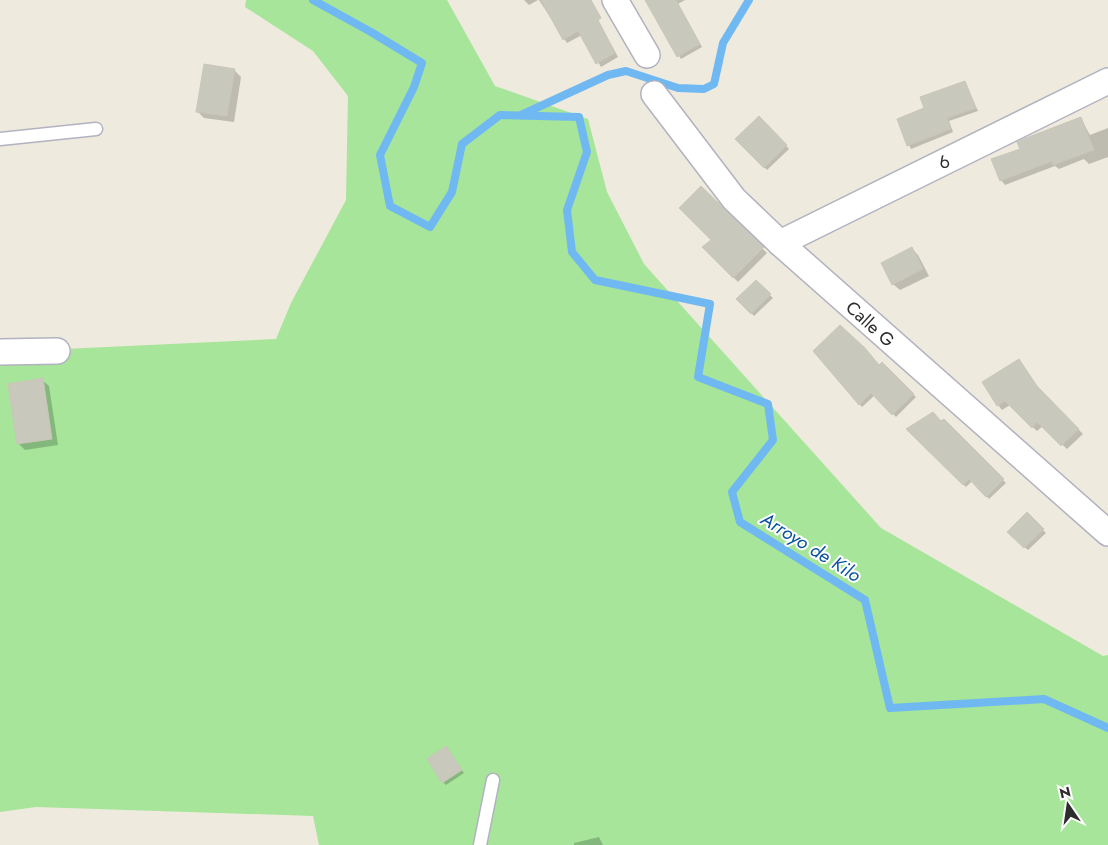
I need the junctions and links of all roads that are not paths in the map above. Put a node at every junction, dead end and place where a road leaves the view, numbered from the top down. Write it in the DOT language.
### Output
graph roads {
  1 [pos="615,0"];
  2 [pos="647,55"];
  3 [pos="1108,81"];
  4 [pos="654,94"];
  5 [pos="96,129"];
  6 [pos="0,139"];
  7 [pos="780,243"];
  8 [pos="57,351"];
  9 [pos="0,352"];
  10 [pos="1108,533"];
  11 [pos="493,780"];
  12 [pos="480,845"];
  1 -- 2 [label="street"];
  3 -- 7 [label="street, 6"];
  4 -- 7 [label="street, Calle G"];
  5 -- 6 [label="lane"];
  7 -- 10 [label="street, Calle G"];
  8 -- 9 [label="street"];
  11 -- 12 [label="lane"];
}
